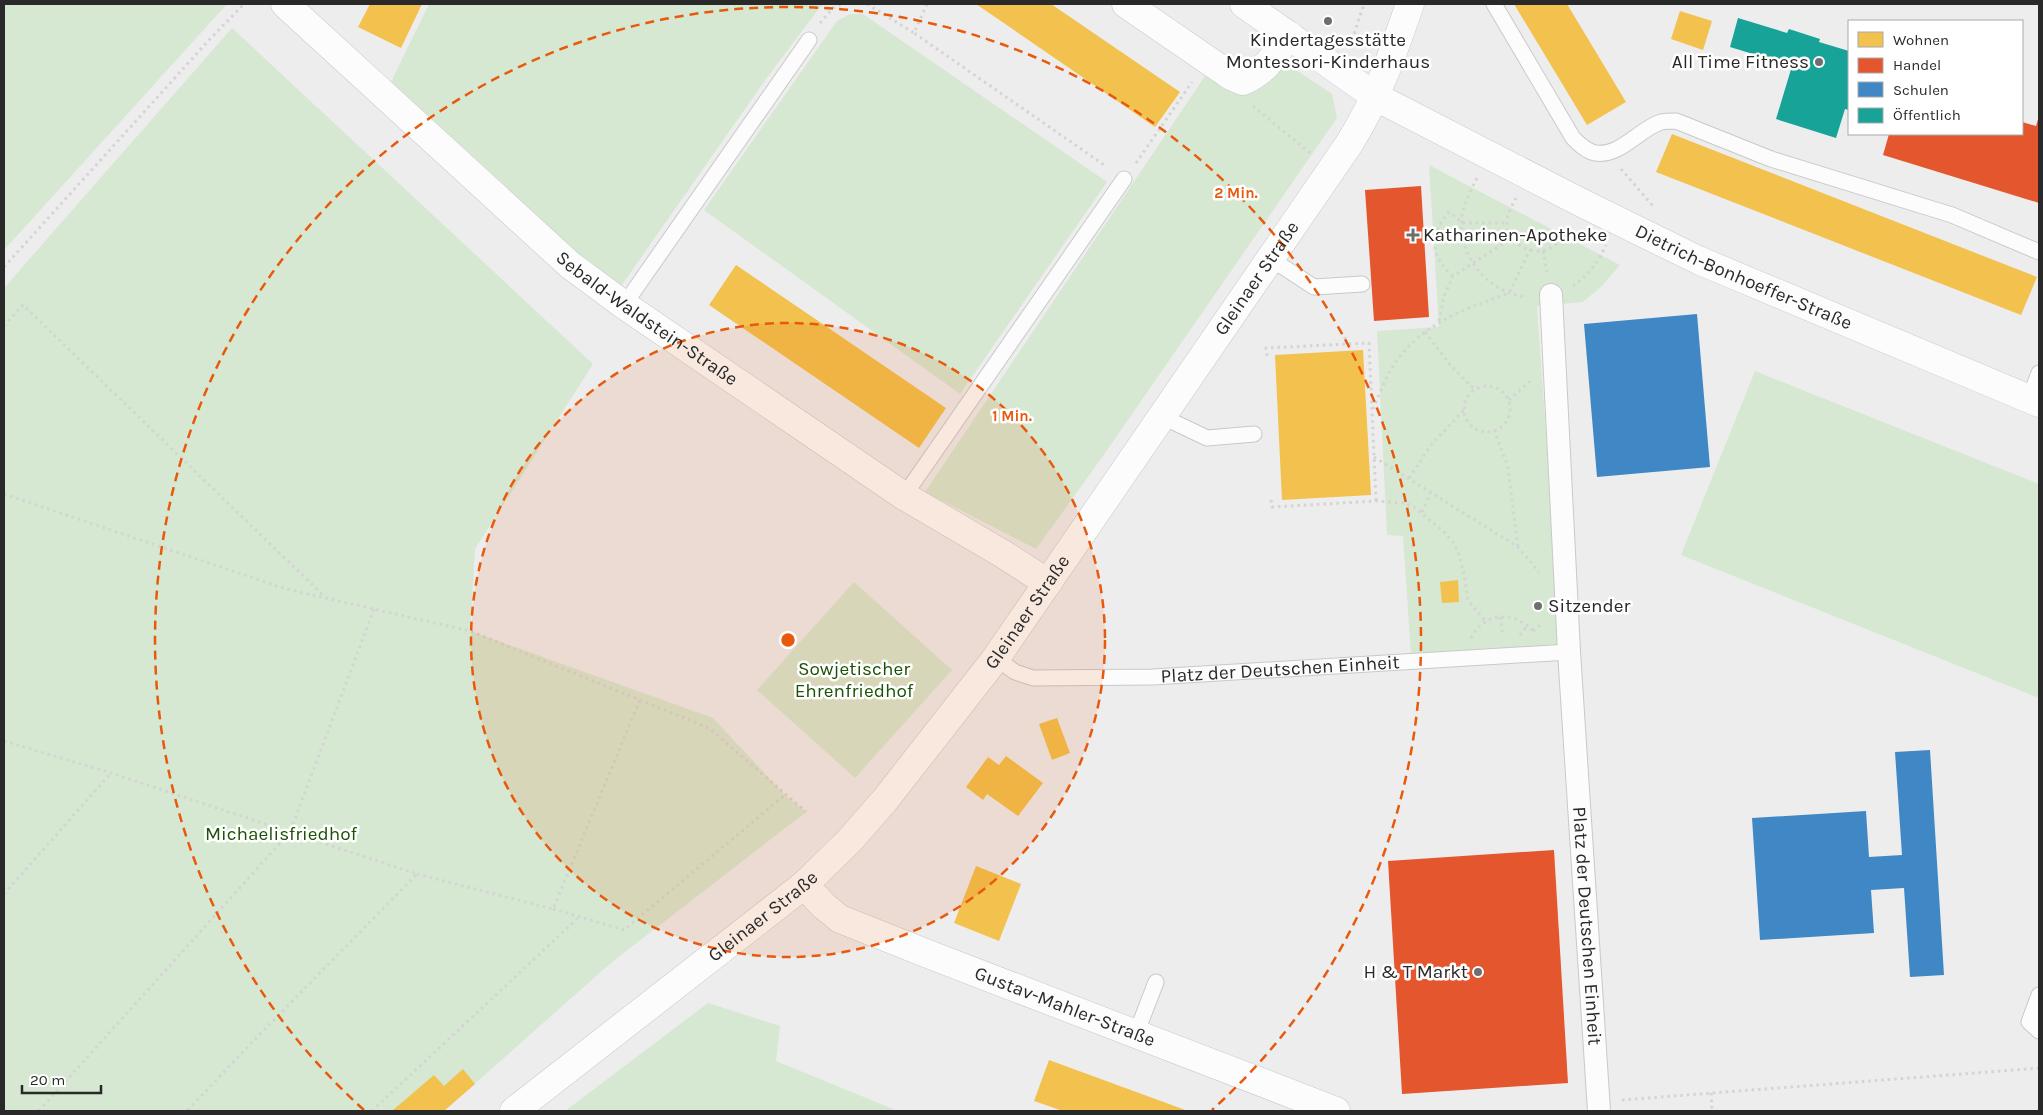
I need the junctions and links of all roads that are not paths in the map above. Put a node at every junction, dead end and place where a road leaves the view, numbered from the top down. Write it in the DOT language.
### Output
graph roads {
  1 [pos="285,4"];
  2 [pos="1126,4"];
  3 [pos="1244,4"];
  4 [pos="1410,4"];
  5 [pos="1494,4"];
  6 [pos="1289,35"];
  7 [pos="809,40"];
  8 [pos="1376,97"];
  9 [pos="1124,179"];
  10 [pos="2039,252"];
  11 [pos="1271,259"];
  12 [pos="1362,284"];
  13 [pos="1551,295"];
  14 [pos="624,305"];
  15 [pos="2039,373"];
  16 [pos="2034,401"];
  17 [pos="1163,418"];
  18 [pos="1254,434"];
  19 [pos="904,496"];
  20 [pos="1048,583"];
  21 [pos="1570,652"];
  22 [pos="996,658"];
  23 [pos="804,885"];
  24 [pos="1156,982"];
  25 [pos="2039,996"];
  26 [pos="2039,1031"];
  27 [pos="1136,1034"];
  28 [pos="1599,1107"];
  29 [pos="514,1111"];
  30 [pos="1336,1111"];
  1 -- 14 [label="street, Sebald-Waldstein-Straße"];
  2 -- 6 [label="street"];
  3 -- 6 [label="street, Dietrich-Bonhoeffer-Straße"];
  4 -- 8 [label="street, Gleinaer Straße"];
  5 -- 10 [label="lane"];
  6 -- 8 [label="street, Dietrich-Bonhoeffer-Straße"];
  7 -- 14 [label="lane"];
  8 -- 11 [label="street, Gleinaer Straße"];
  8 -- 16 [label="street, Dietrich-Bonhoeffer-Straße"];
  9 -- 19 [label="lane"];
  11 -- 12 [label="lane"];
  11 -- 17 [label="street, Gleinaer Straße"];
  13 -- 21 [label="street, Platz der Deutschen Einheit"];
  14 -- 19 [label="street, Sebald-Waldstein-Straße"];
  15 -- 16 [label="lane"];
  17 -- 18 [label="lane"];
  17 -- 20 [label="street, Gleinaer Straße"];
  19 -- 20 [label="street, Sebald-Waldstein-Straße"];
  20 -- 22 [label="street, Gleinaer Straße"];
  21 -- 22 [label="lane, Platz der Deutschen Einheit"];
  21 -- 28 [label="street, Platz der Deutschen Einheit"];
  22 -- 23 [label="street, Gleinaer Straße"];
  23 -- 27 [label="street, Gustav-Mahler-Straße"];
  23 -- 29 [label="street, Gleinaer Straße"];
  24 -- 27 [label="lane"];
  25 -- 26 [label="lane"];
  27 -- 30 [label="street, Gustav-Mahler-Straße"];
}
